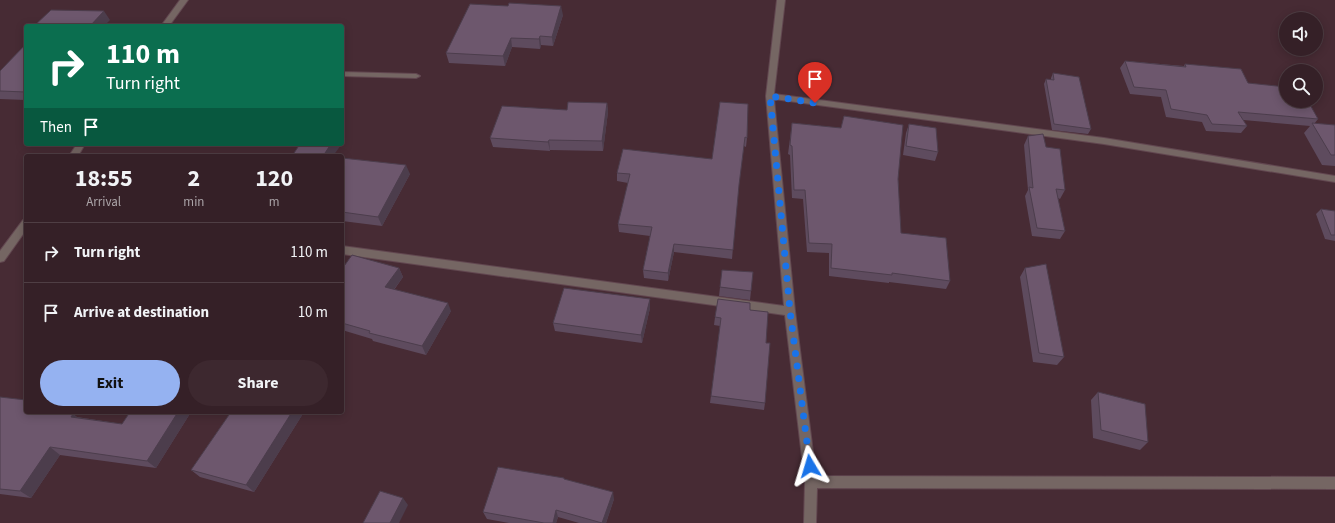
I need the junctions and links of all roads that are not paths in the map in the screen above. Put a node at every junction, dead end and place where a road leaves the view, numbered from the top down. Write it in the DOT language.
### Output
graph roads {
  1 [pos="184,0"];
  2 [pos="781,0"];
  3 [pos="166,24"];
  4 [pos="344,74"];
  5 [pos="416,76"];
  6 [pos="770,96"];
  7 [pos="1335,178"];
  8 [pos="24,226"];
  9 [pos="344,250"];
  10 [pos="0,258"];
  11 [pos="790,311"];
  12 [pos="812,482"];
  13 [pos="1335,483"];
  14 [pos="810,523"];
  1 -- 3 [label="street"];
  2 -- 6 [label="street"];
  4 -- 5 [label="street"];
  6 -- 7 [label="street"];
  6 -- 11 [label="street"];
  8 -- 10 [label="street"];
  9 -- 11 [label="street"];
  11 -- 12 [label="street"];
  12 -- 13 [label="street"];
  12 -- 14 [label="street"];
}
